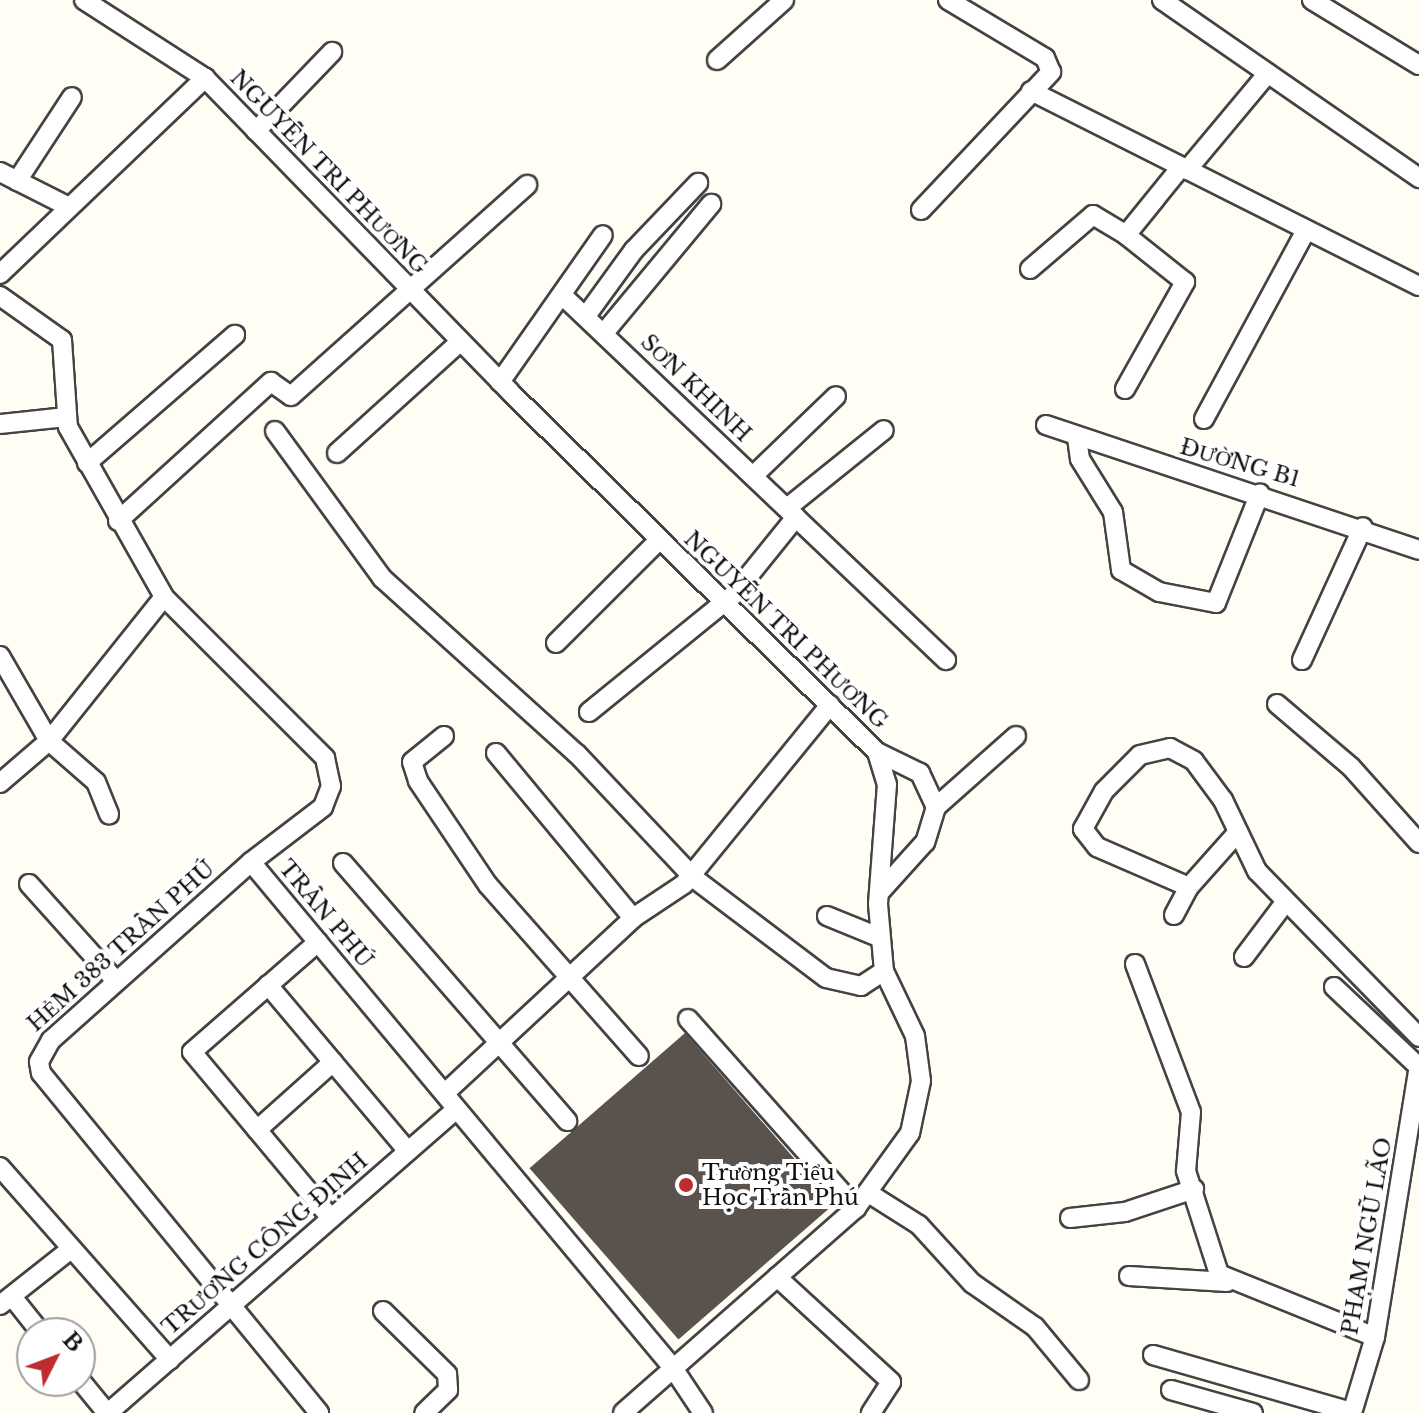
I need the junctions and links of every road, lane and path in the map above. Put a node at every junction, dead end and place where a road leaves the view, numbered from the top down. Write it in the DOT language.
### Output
graph roads {
  1 [pos="84,0"];
  2 [pos="784,0"];
  3 [pos="948,0"];
  4 [pos="1162,0"];
  5 [pos="1312,0"];
  6 [pos="332,52"];
  7 [pos="717,60"];
  8 [pos="1419,65"];
  9 [pos="1268,73"];
  10 [pos="205,78"];
  11 [pos="1031,91"];
  12 [pos="72,97"];
  13 [pos="256,131"];
  14 [pos="1184,168"];
  15 [pos="9,176"];
  16 [pos="1419,178"];
  17 [pos="698,183"];
  18 [pos="527,185"];
  19 [pos="711,204"];
  20 [pos="69,207"];
  21 [pos="921,210"];
  22 [pos="1306,230"];
  23 [pos="603,235"];
  24 [pos="1126,235"];
  25 [pos="1030,269"];
  26 [pos="0,274"];
  27 [pos="1419,286"];
  28 [pos="408,289"];
  29 [pos="562,295"];
  30 [pos="0,296"];
  31 [pos="586,316"];
  32 [pos="604,333"];
  33 [pos="235,335"];
  34 [pos="460,342"];
  35 [pos="500,382"];
  36 [pos="1125,389"];
  37 [pos="836,396"];
  38 [pos="67,417"];
  39 [pos="1204,419"];
  40 [pos="0,424"];
  41 [pos="1046,425"];
  42 [pos="884,430"];
  43 [pos="275,431"];
  44 [pos="1077,438"];
  45 [pos="337,453"];
  46 [pos="87,463"];
  47 [pos="753,476"];
  48 [pos="1260,493"];
  49 [pos="792,512"];
  50 [pos="118,521"];
  51 [pos="1363,527"];
  52 [pos="659,540"];
  53 [pos="1419,550"];
  54 [pos="164,597"];
  55 [pos="724,604"];
  56 [pos="556,643"];
  57 [pos="0,656"];
  58 [pos="946,660"];
  59 [pos="1302,660"];
  60 [pos="1277,704"];
  61 [pos="830,705"];
  62 [pos="589,712"];
  63 [pos="444,736"];
  64 [pos="1016,736"];
  65 [pos="49,741"];
  66 [pos="877,752"];
  67 [pos="496,753"];
  68 [pos="0,783"];
  69 [pos="936,807"];
  70 [pos="109,815"];
  71 [pos="1238,832"];
  72 [pos="1419,843"];
  73 [pos="251,862"];
  74 [pos="343,863"];
  75 [pos="692,875"];
  76 [pos="29,884"];
  77 [pos="1189,887"];
  78 [pos="879,893"];
  79 [pos="1284,904"];
  80 [pos="1174,915"];
  81 [pos="827,916"];
  82 [pos="633,918"];
  83 [pos="881,938"];
  84 [pos="318,942"];
  85 [pos="1244,957"];
  86 [pos="1135,964"];
  87 [pos="884,971"];
  88 [pos="569,978"];
  89 [pos="116,981"];
  90 [pos="268,985"];
  91 [pos="1334,987"];
  92 [pos="688,1019"];
  93 [pos="1419,1037"];
  94 [pos="498,1044"];
  95 [pos="639,1056"];
  96 [pos="333,1062"];
  97 [pos="1419,1066"];
  98 [pos="445,1093"];
  99 [pos="1418,1094"];
  100 [pos="453,1112"];
  101 [pos="567,1121"];
  102 [pos="257,1130"];
  103 [pos="408,1151"];
  104 [pos="0,1167"];
  105 [pos="1194,1189"];
  106 [pos="870,1194"];
  107 [pos="856,1208"];
  108 [pos="330,1217"];
  109 [pos="1070,1218"];
  110 [pos="71,1249"];
  111 [pos="1129,1276"];
  112 [pos="777,1277"];
  113 [pos="1227,1282"];
  114 [pos="7,1302"];
  115 [pos="230,1303"];
  116 [pos="383,1311"];
  117 [pos="23,1317"];
  118 [pos="1375,1337"];
  119 [pos="1153,1355"];
  120 [pos="170,1360"];
  121 [pos="673,1368"];
  122 [pos="1079,1380"];
  123 [pos="1171,1390"];
  124 [pos="94,1397"];
  125 [pos="107,1413"];
  126 [pos="319,1413"];
  127 [pos="424,1413"];
  128 [pos="623,1413"];
  129 [pos="703,1413"];
  130 [pos="871,1413"];
  131 [pos="1253,1413"];
  132 [pos="1352,1413"];
  1 -- 10 [label="street, NGUYỄN TRI PHƯƠNG"];
  2 -- 7 [label="street"];
  3 -- 11 [label="street"];
  4 -- 9 [label="street"];
  5 -- 8 [label="street"];
  6 -- 13 [label="street"];
  9 -- 14 [label="street"];
  9 -- 16 [label="street"];
  10 -- 13 [label="street, NGUYỄN TRI PHƯƠNG"];
  10 -- 20 [label="street"];
  11 -- 14 [label="street"];
  11 -- 21 [label="street"];
  12 -- 15 [label="street"];
  13 -- 28 [label="street, NGUYỄN TRI PHƯƠNG"];
  14 -- 22 [label="street"];
  14 -- 24 [label="street"];
  15 -- 20 [label="street"];
  17 -- 31 [label="street"];
  18 -- 28 [label="street"];
  19 -- 32 [label="street"];
  20 -- 26 [label="street"];
  22 -- 27 [label="street"];
  22 -- 39 [label="street"];
  23 -- 29 [label="street"];
  24 -- 25 [label="street"];
  24 -- 36 [label="street"];
  28 -- 34 [label="street, NGUYỄN TRI PHƯƠNG"];
  28 -- 50 [label="street"];
  29 -- 31 [label="street, SƠN KHINH"];
  29 -- 35 [label="street"];
  30 -- 38 [label="street, TRẦN PHÚ"];
  31 -- 32 [label="street, SƠN KHINH"];
  32 -- 47 [label="street, SƠN KHINH"];
  33 -- 46 [label="street"];
  34 -- 35 [label="street, NGUYỄN TRI PHƯƠNG"];
  34 -- 45 [label="street"];
  35 -- 52 [label="street, NGUYỄN TRI PHƯƠNG"];
  37 -- 47 [label="street"];
  38 -- 40 [label="street"];
  38 -- 46 [label="street, TRẦN PHÚ"];
  41 -- 44 [label="street, ĐƯỜNG B1"];
  42 -- 49 [label="street"];
  43 -- 75 [label="street"];
  44 -- 48 [label="street, ĐƯỜNG B1"];
  44 -- 48 [label="street"];
  46 -- 50 [label="street, TRẦN PHÚ"];
  47 -- 49 [label="street, SƠN KHINH"];
  48 -- 51 [label="street, ĐƯỜNG B1"];
  49 -- 55 [label="street"];
  49 -- 58 [label="street, SƠN KHINH"];
  50 -- 54 [label="street, TRẦN PHÚ"];
  51 -- 53 [label="street, ĐƯỜNG B1"];
  51 -- 59 [label="street"];
  52 -- 55 [label="street, NGUYỄN TRI PHƯƠNG"];
  52 -- 56 [label="street"];
  54 -- 65 [label="street"];
  54 -- 73 [label="street, TRẦN PHÚ"];
  55 -- 61 [label="street, NGUYỄN TRI PHƯƠNG"];
  55 -- 62 [label="street"];
  57 -- 65 [label="street"];
  60 -- 72 [label="street"];
  61 -- 66 [label="street, NGUYỄN TRI PHƯƠNG"];
  61 -- 75 [label="street"];
  63 -- 88 [label="street"];
  64 -- 69 [label="street"];
  65 -- 68 [label="street"];
  65 -- 70 [label="street"];
  66 -- 69 [label="street"];
  66 -- 78 [label="street, NGUYỄN TRI PHƯƠNG"];
  67 -- 82 [label="street"];
  69 -- 78 [label="street"];
  71 -- 77 [label="street"];
  71 -- 77 [label="street"];
  71 -- 79 [label="street"];
  73 -- 84 [label="street, TRẦN PHÚ"];
  73 -- 89 [label="street, HẺM 383 TRẦN PHÚ"];
  74 -- 94 [label="street"];
  75 -- 82 [label="street"];
  75 -- 87 [label="street"];
  76 -- 89 [label="street"];
  77 -- 80 [label="street"];
  78 -- 83 [label="street, NGUYỄN TRI PHƯƠNG"];
  79 -- 85 [label="street"];
  79 -- 93 [label="street"];
  81 -- 83 [label="street"];
  82 -- 88 [label="street"];
  83 -- 87 [label="street, NGUYỄN TRI PHƯƠNG"];
  84 -- 90 [label="street"];
  84 -- 98 [label="street, TRẦN PHÚ"];
  86 -- 105 [label="street"];
  87 -- 106 [label="street, NGUYỄN TRI PHƯƠNG"];
  88 -- 94 [label="street"];
  88 -- 95 [label="street"];
  89 -- 115 [label="street, HẺM 383 TRẦN PHÚ"];
  90 -- 96 [label="street"];
  90 -- 102 [label="street"];
  91 -- 97 [label="street"];
  92 -- 107 [label="street"];
  94 -- 98 [label="street"];
  94 -- 101 [label="street"];
  96 -- 102 [label="street"];
  96 -- 103 [label="street"];
  97 -- 99 [label="street, PHẠM NGŨ LÃO"];
  98 -- 100 [label="street, TRẦN PHÚ"];
  99 -- 118 [label="street, PHẠM NGŨ LÃO"];
  100 -- 103 [label="street, TRƯƠNG CÔNG ĐỊNH"];
  100 -- 121 [label="street, TRẦN PHÚ"];
  102 -- 108 [label="street"];
  103 -- 108 [label="street, TRƯƠNG CÔNG ĐỊNH"];
  104 -- 110 [label="street"];
  105 -- 109 [label="street"];
  105 -- 113 [label="street"];
  106 -- 107 [label="street, NGUYỄN TRI PHƯƠNG"];
  106 -- 122 [label="street"];
  107 -- 112 [label="street, NGUYỄN TRI PHƯƠNG"];
  108 -- 115 [label="street, TRƯƠNG CÔNG ĐỊNH"];
  110 -- 114 [label="street"];
  110 -- 120 [label="street"];
  111 -- 113 [label="street"];
  112 -- 121 [label="street, NGUYỄN TRI PHƯƠNG"];
  112 -- 130 [label="street"];
  113 -- 118 [label="street"];
  114 -- 117 [label="street"];
  115 -- 120 [label="street, TRƯƠNG CÔNG ĐỊNH"];
  115 -- 126 [label="street"];
  116 -- 127 [label="street"];
  118 -- 132 [label="street, PHẠM NGŨ LÃO"];
  119 -- 132 [label="street"];
  120 -- 125 [label="street, TRƯƠNG CÔNG ĐỊNH"];
  121 -- 128 [label="street, NGUYỄN TRI PHƯƠNG"];
  121 -- 129 [label="street, TRẦN PHÚ"];
  123 -- 131 [label="street"];
  124 -- 125 [label="street"];
}
